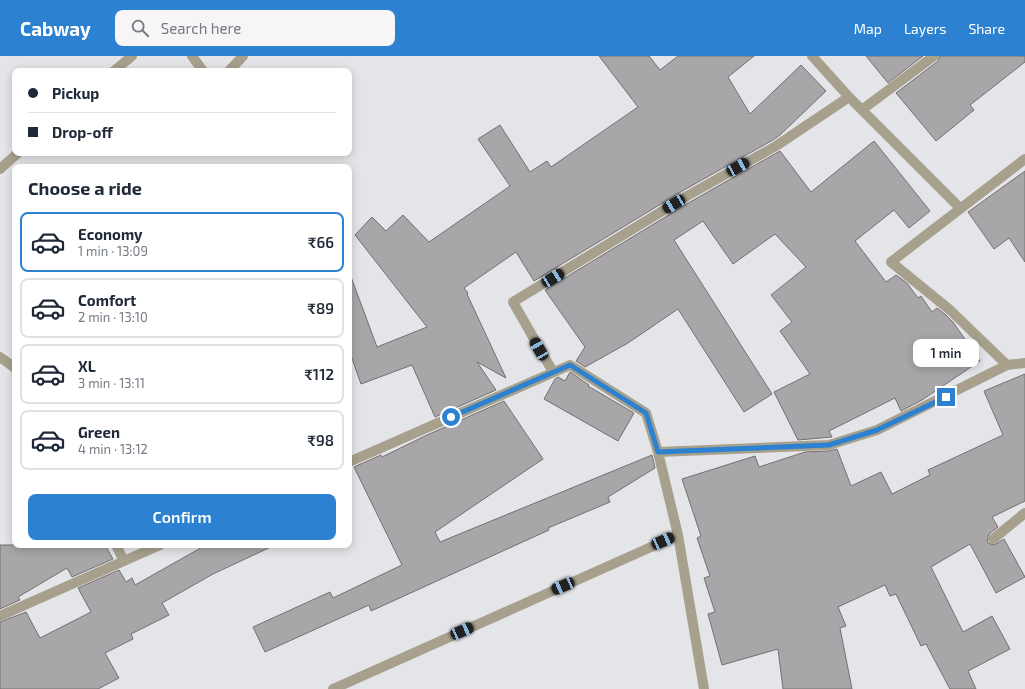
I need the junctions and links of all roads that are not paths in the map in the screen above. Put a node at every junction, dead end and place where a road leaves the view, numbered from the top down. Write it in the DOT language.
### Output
graph roads {
  1 [pos="132,56"];
  2 [pos="192,56"];
  3 [pos="243,56"];
  4 [pos="812,56"];
  5 [pos="934,56"];
  6 [pos="118,68"];
  7 [pos="201,68"];
  8 [pos="232,68"];
  9 [pos="849,97"];
  10 [pos="863,109"];
  11 [pos="15,156"];
  12 [pos="1025,159"];
  13 [pos="0,169"];
  14 [pos="960,208"];
  15 [pos="0,357"];
  16 [pos="1025,363"];
  17 [pos="12,366"];
  18 [pos="1007,366"];
  19 [pos="552,372"];
  20 [pos="658,452"];
  21 [pos="352,461"];
  22 [pos="1025,513"];
  23 [pos="678,535"];
  24 [pos="993,539"];
  25 [pos="118,548"];
  26 [pos="153,548"];
  27 [pos="124,561"];
  28 [pos="0,616"];
  29 [pos="333,689"];
  30 [pos="704,689"];
  1 -- 6 [label="street"];
  2 -- 7 [label="street"];
  3 -- 8 [label="street"];
  4 -- 9 [label="street"];
  5 -- 10 [label="street"];
  9 -- 10 [label="street"];
  9 -- 19 [label="street"];
  10 -- 14 [label="street"];
  11 -- 13 [label="street"];
  12 -- 14 [label="street"];
  14 -- 18 [label="street"];
  15 -- 17 [label="street"];
  16 -- 18 [label="street"];
  18 -- 20 [label="street"];
  19 -- 20 [label="street"];
  19 -- 21 [label="street"];
  20 -- 23 [label="street"];
  22 -- 24 [label="street"];
  23 -- 29 [label="street"];
  23 -- 30 [label="street"];
  25 -- 27 [label="street"];
  26 -- 27 [label="street"];
  27 -- 28 [label="street"];
}
